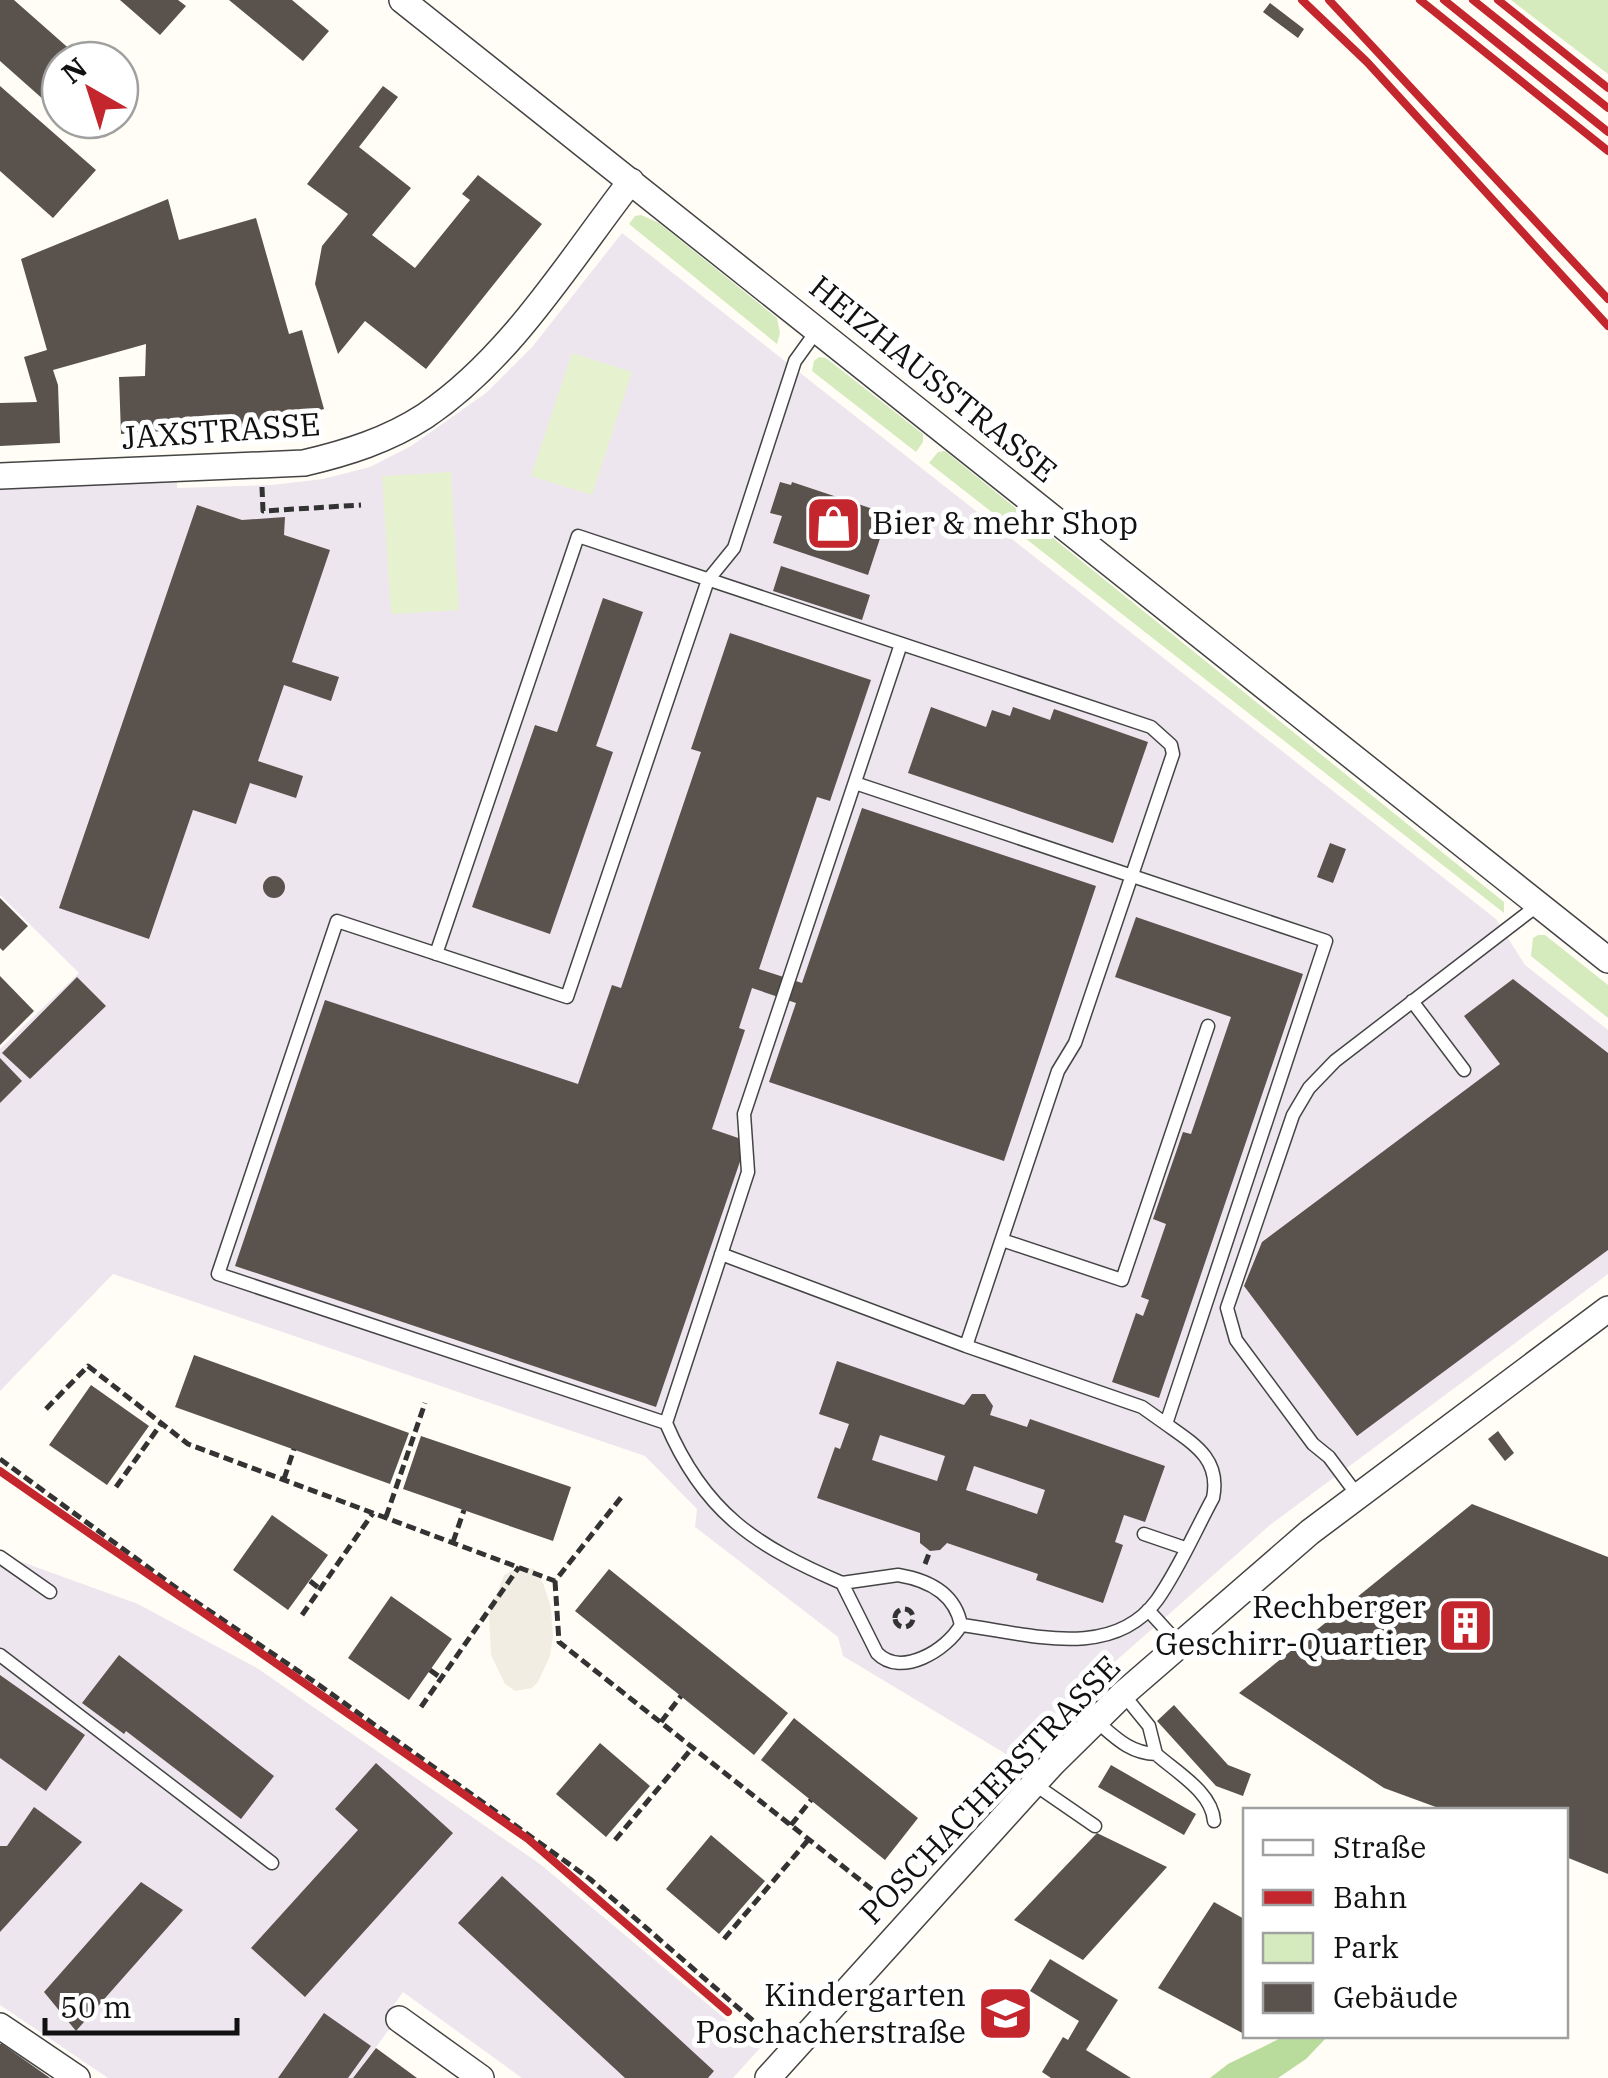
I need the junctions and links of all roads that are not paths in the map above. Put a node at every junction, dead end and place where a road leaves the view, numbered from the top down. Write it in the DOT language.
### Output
graph roads {
  1 [pos="402,0"];
  2 [pos="631,180"];
  3 [pos="818,329"];
  4 [pos="0,476"];
  5 [pos="708,580"];
  6 [pos="902,644"];
  7 [pos="855,783"];
  8 [pos="1132,874"];
  9 [pos="1538,904"];
  10 [pos="436,954"];
  11 [pos="1608,960"];
  12 [pos="1412,1001"];
  13 [pos="1208,1026"];
  14 [pos="1464,1070"];
  15 [pos="1002,1240"];
  16 [pos="721,1254"];
  17 [pos="1608,1309"];
  18 [pos="966,1346"];
  19 [pos="666,1423"];
  20 [pos="1166,1424"];
  21 [pos="1358,1496"];
  22 [pos="1144,1534"];
  23 [pos="1186,1548"];
  24 [pos="0,1557"];
  25 [pos="842,1583"];
  26 [pos="50,1592"];
  27 [pos="1148,1610"];
  28 [pos="962,1625"];
  29 [pos="1179,1644"];
  30 [pos="0,1655"];
  31 [pos="1123,1694"];
  32 [pos="1095,1720"];
  33 [pos="1156,1754"];
  34 [pos="1034,1784"];
  35 [pos="1214,1820"];
  36 [pos="1095,1826"];
  37 [pos="272,1864"];
  38 [pos="399,2019"];
  39 [pos="0,2026"];
  40 [pos="77,2078"];
  41 [pos="481,2078"];
  42 [pos="768,2078"];
  1 -- 2 [label="street, HEIZHAUSSTRASSE"];
  2 -- 3 [label="street, HEIZHAUSSTRASSE"];
  2 -- 4 [label="street, JAXSTRASSE"];
  3 -- 5 [label="lane"];
  3 -- 9 [label="street, HEIZHAUSSTRASSE"];
  5 -- 6 [label="lane"];
  5 -- 10 [label="lane"];
  5 -- 10 [label="lane"];
  6 -- 7 [label="lane"];
  6 -- 8 [label="lane"];
  7 -- 8 [label="lane"];
  7 -- 16 [label="lane"];
  8 -- 15 [label="lane"];
  8 -- 20 [label="lane"];
  9 -- 11 [label="street, HEIZHAUSSTRASSE"];
  9 -- 12 [label="lane"];
  10 -- 19 [label="lane"];
  12 -- 14 [label="lane"];
  12 -- 21 [label="lane"];
  13 -- 15 [label="lane"];
  15 -- 18 [label="lane"];
  16 -- 18 [label="lane"];
  16 -- 19 [label="lane"];
  17 -- 21 [label="street, POSCHACHERSTRASSE"];
  18 -- 20 [label="lane"];
  19 -- 25 [label="lane"];
  20 -- 23 [label="lane"];
  21 -- 29 [label="street, POSCHACHERSTRASSE"];
  22 -- 23 [label="lane"];
  23 -- 27 [label="lane"];
  24 -- 26 [label="lane"];
  25 -- 28 [label="lane"];
  25 -- 28 [label="lane"];
  27 -- 28 [label="lane"];
  27 -- 29 [label="lane"];
  29 -- 31 [label="street, POSCHACHERSTRASSE"];
  30 -- 37 [label="lane"];
  31 -- 32 [label="street, POSCHACHERSTRASSE"];
  31 -- 33 [label="lane"];
  32 -- 33 [label="lane"];
  32 -- 34 [label="street, POSCHACHERSTRASSE"];
  33 -- 35 [label="lane"];
  34 -- 36 [label="lane"];
  34 -- 42 [label="street, POSCHACHERSTRASSE"];
  38 -- 41 [label="street"];
  39 -- 40 [label="street"];
}
